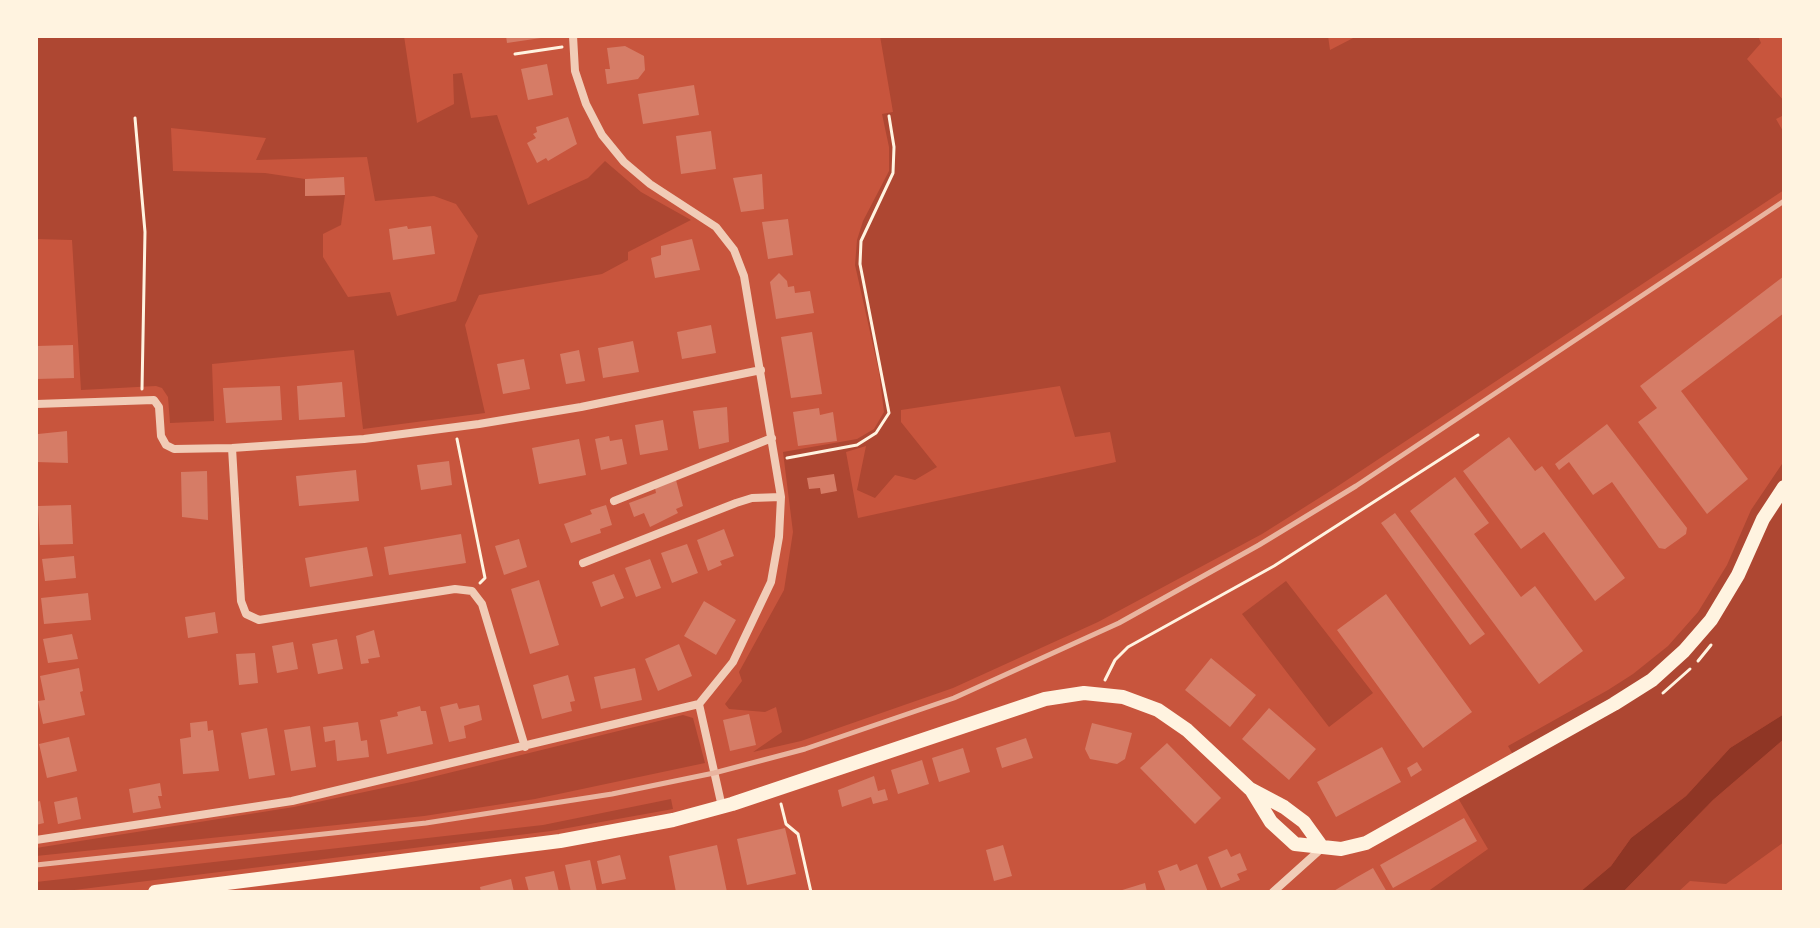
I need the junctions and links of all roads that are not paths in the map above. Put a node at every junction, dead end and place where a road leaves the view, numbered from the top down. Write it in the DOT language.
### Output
graph roads {
  1 [pos="574,41"];
  2 [pos="761,370"];
  3 [pos="36,404"];
  4 [pos="772,438"];
  5 [pos="232,448"];
  6 [pos="1784,487"];
  7 [pos="781,497"];
  8 [pos="614,501"];
  9 [pos="583,563"];
  10 [pos="699,704"];
  11 [pos="525,747"];
  12 [pos="1250,789"];
  13 [pos="722,807"];
  14 [pos="36,840"];
  15 [pos="1322,847"];
  16 [pos="155,892"];
  17 [pos="1273,892"];
  1 -- 2 [label="street"];
  2 -- 4 [label="street"];
  2 -- 5 [label="street"];
  3 -- 5 [label="street"];
  4 -- 7 [label="street"];
  4 -- 8 [label="street"];
  5 -- 11 [label="street"];
  6 -- 15 [label="main road"];
  7 -- 9 [label="street"];
  7 -- 10 [label="street"];
  10 -- 11 [label="street"];
  10 -- 13 [label="street"];
  11 -- 14 [label="street"];
  12 -- 13 [label="main road"];
  12 -- 15 [label="main road"];
  12 -- 15 [label="main road"];
  13 -- 16 [label="main road"];
  15 -- 17 [label="street"];
}
